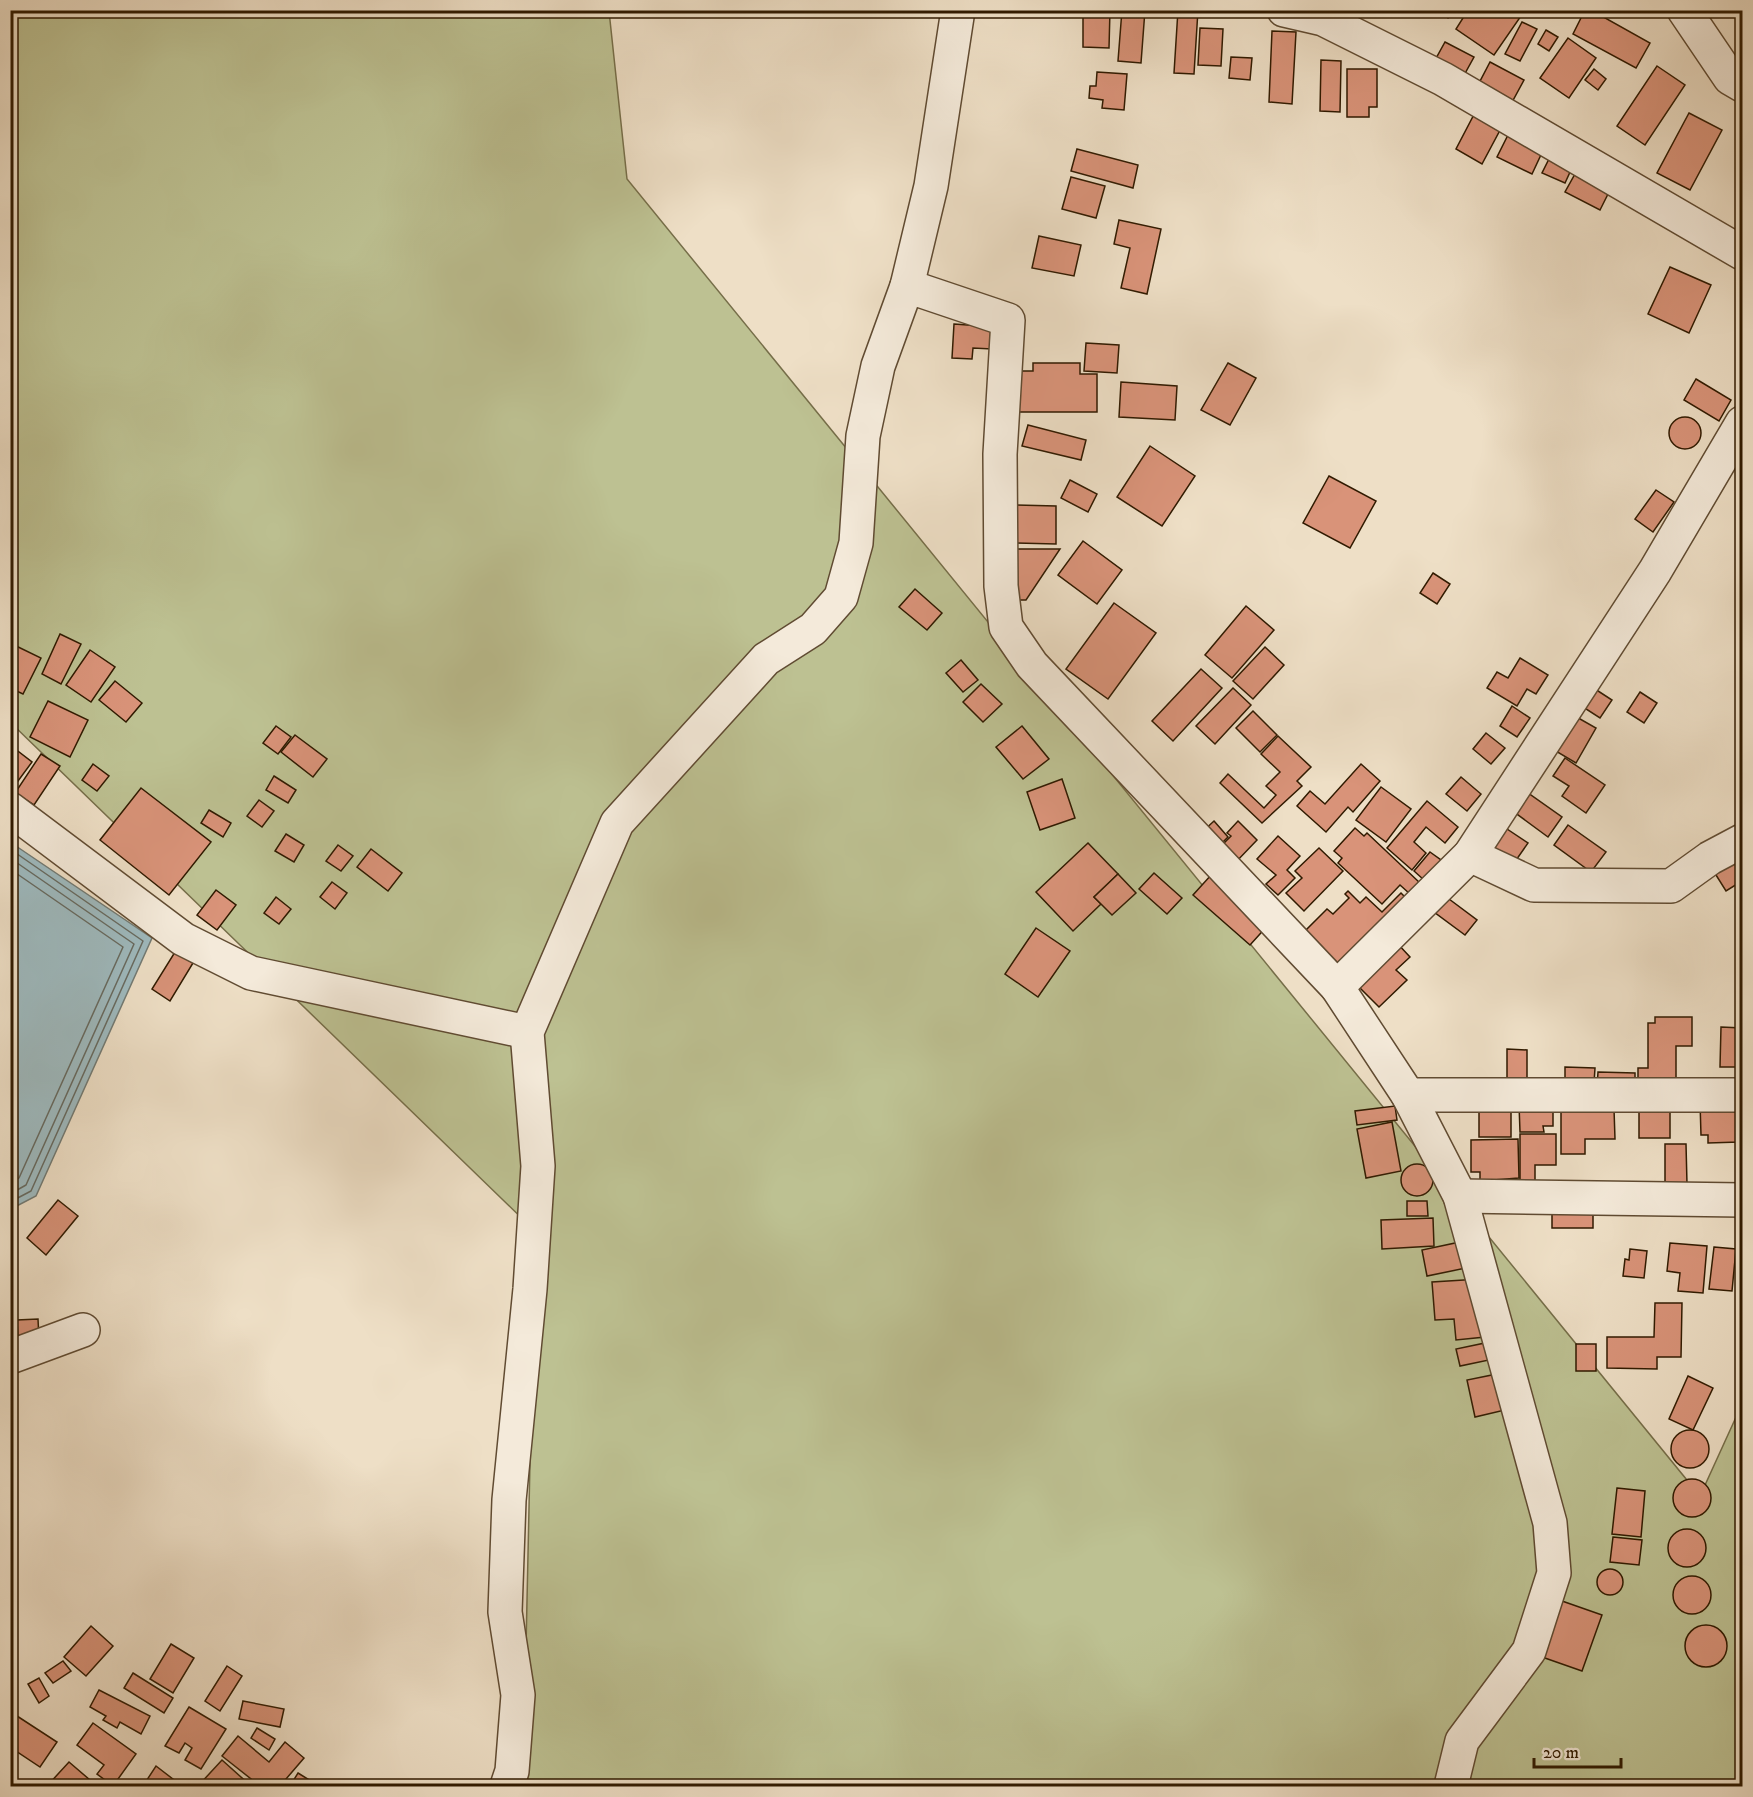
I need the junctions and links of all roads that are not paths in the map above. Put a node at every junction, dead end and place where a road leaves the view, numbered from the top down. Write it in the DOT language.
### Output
graph roads {
  1 [pos="958,10"];
  2 [pos="1284,10"];
  3 [pos="1683,10"];
  4 [pos="1743,85"];
  5 [pos="1743,253"];
  6 [pos="907,286"];
  7 [pos="1743,423"];
  8 [pos="10,809"];
  9 [pos="1743,841"];
  10 [pos="1470,855"];
  11 [pos="1337,987"];
  12 [pos="527,1032"];
  13 [pos="1408,1095"];
  14 [pos="1743,1095"];
  15 [pos="1460,1196"];
  16 [pos="1743,1200"];
  17 [pos="83,1330"];
  18 [pos="10,1357"];
  19 [pos="507,1786"];
  20 [pos="1451,1786"];
  1 -- 6 [label="street"];
  2 -- 5 [label="street"];
  3 -- 4 [label="street"];
  6 -- 11 [label="street"];
  6 -- 12 [label="street"];
  7 -- 10 [label="street"];
  8 -- 12 [label="street"];
  9 -- 10 [label="street"];
  10 -- 11 [label="street"];
  11 -- 13 [label="street"];
  12 -- 19 [label="street"];
  13 -- 14 [label="street"];
  13 -- 15 [label="street"];
  15 -- 16 [label="street"];
  15 -- 20 [label="street"];
  17 -- 18 [label="street"];
}
